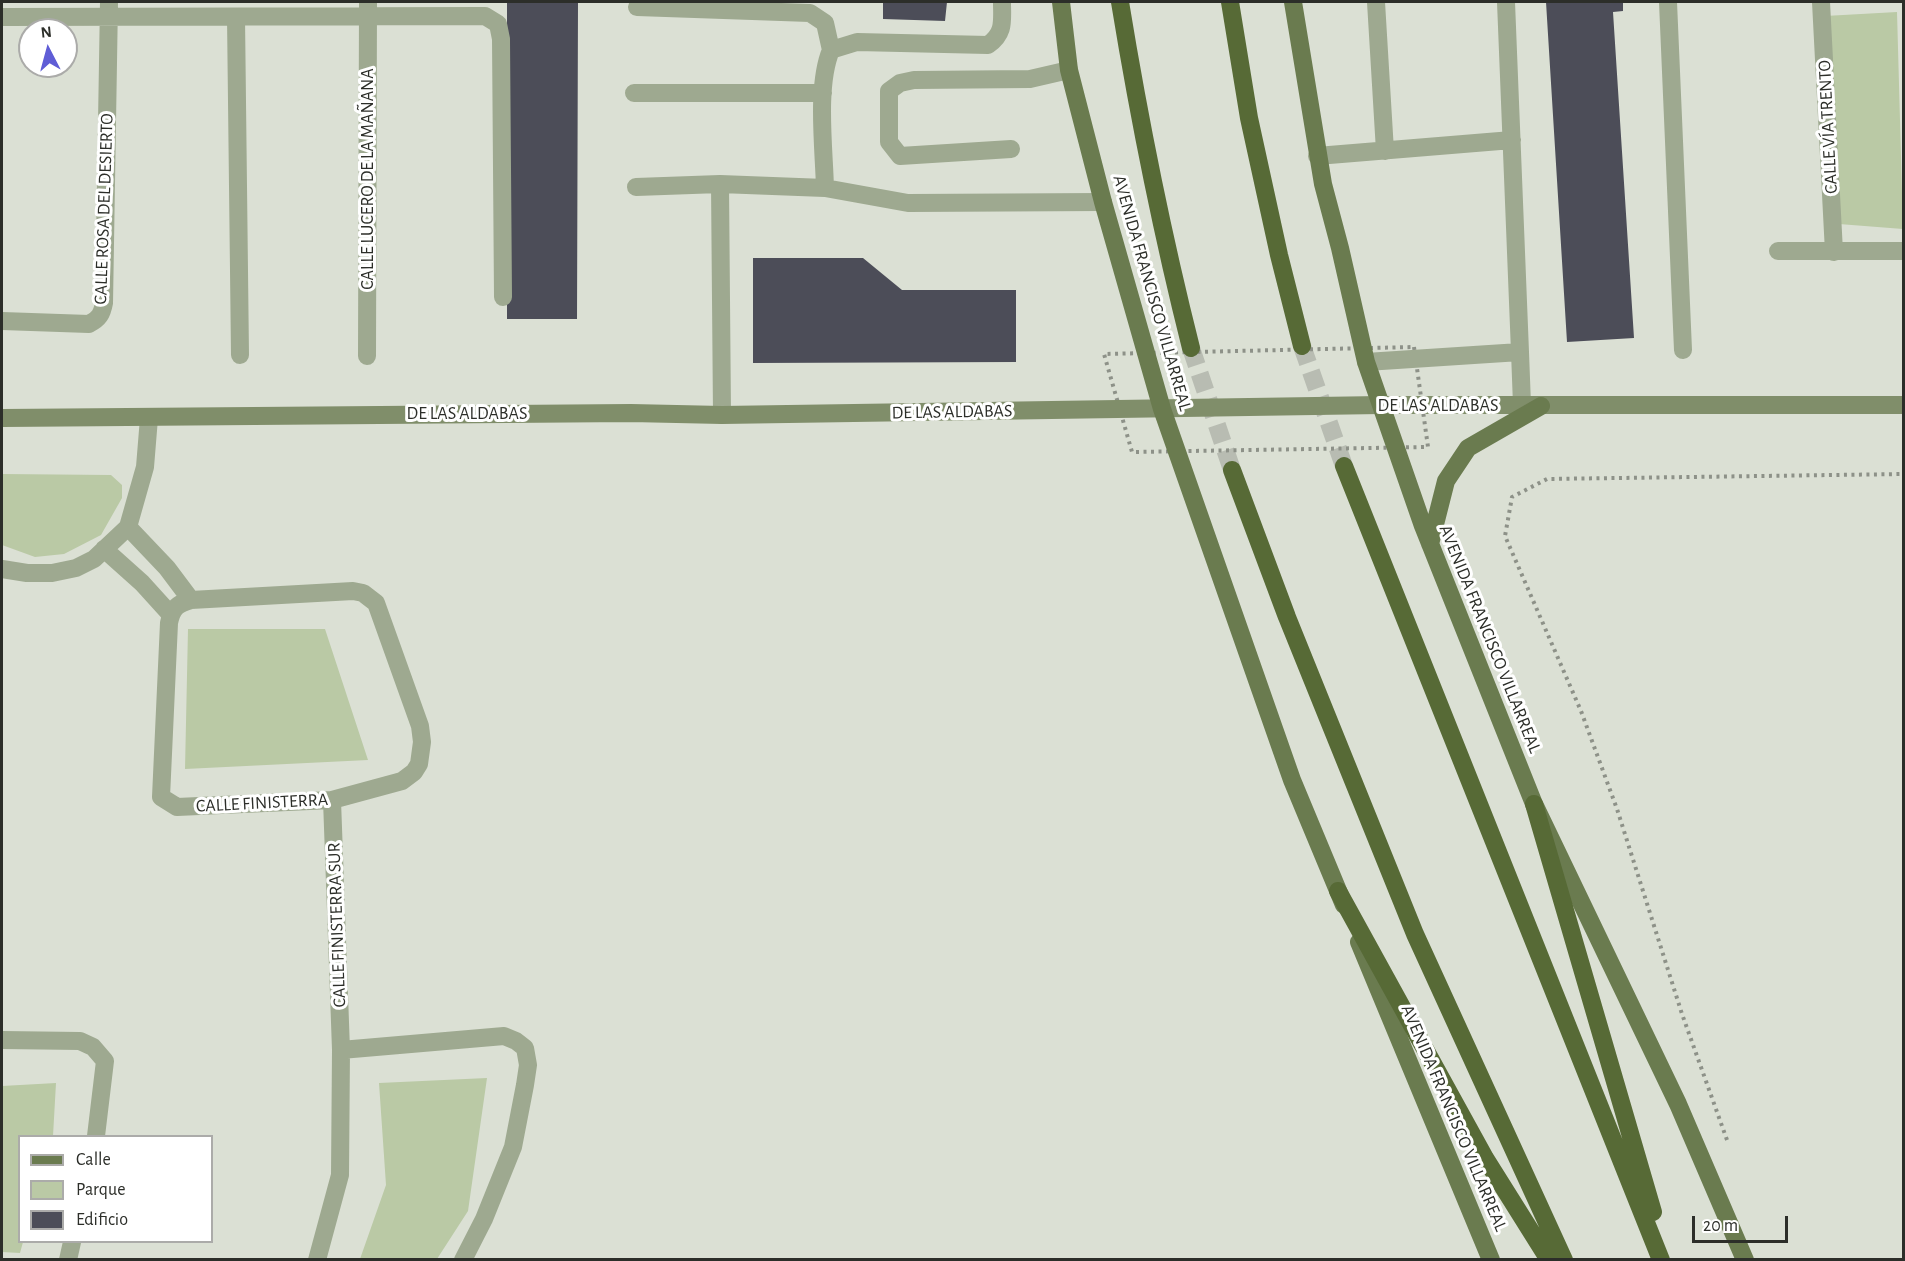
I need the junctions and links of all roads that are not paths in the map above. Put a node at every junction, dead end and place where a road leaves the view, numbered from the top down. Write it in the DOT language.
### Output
graph roads {
  1 [pos="1002,2"];
  2 [pos="1060,2"];
  3 [pos="1120,2"];
  4 [pos="1230,2"];
  5 [pos="1293,2"];
  6 [pos="1376,2"];
  7 [pos="1506,2"];
  8 [pos="1668,2"];
  9 [pos="1821,2"];
  10 [pos="637,7"];
  11 [pos="109,9"];
  12 [pos="368,9"];
  13 [pos="2,17"];
  14 [pos="236,17"];
  15 [pos="831,50"];
  16 [pos="1069,70"];
  17 [pos="634,93"];
  18 [pos="823,93"];
  19 [pos="1512,140"];
  20 [pos="1011,149"];
  21 [pos="1385,151"];
  22 [pos="1317,156"];
  23 [pos="720,184"];
  24 [pos="636,187"];
  25 [pos="825,188"];
  26 [pos="1103,202"];
  27 [pos="1778,251"];
  28 [pos="1904,251"];
  29 [pos="1834,252"];
  30 [pos="503,297"];
  31 [pos="2,321"];
  32 [pos="1302,346"];
  33 [pos="1191,348"];
  34 [pos="1683,350"];
  35 [pos="1520,352"];
  36 [pos="240,355"];
  37 [pos="1365,355"];
  38 [pos="367,356"];
  39 [pos="1380,405"];
  40 [pos="1522,405"];
  41 [pos="1904,405"];
  42 [pos="1541,406"];
  43 [pos="1162,409"];
  44 [pos="722,415"];
  45 [pos="2,418"];
  46 [pos="149,418"];
  47 [pos="1344,466"];
  48 [pos="1232,470"];
  49 [pos="128,527"];
  50 [pos="1430,544"];
  51 [pos="104,549"];
  52 [pos="2,569"];
  53 [pos="199,600"];
  54 [pos="171,615"];
  55 [pos="332,800"];
  56 [pos="1534,804"];
  57 [pos="1338,891"];
  58 [pos="2,1040"];
  59 [pos="341,1050"];
  60 [pos="96,1135"];
  61 [pos="72,1243"];
  62 [pos="68,1260"];
  63 [pos="317,1260"];
  64 [pos="463,1260"];
  65 [pos="1491,1260"];
  66 [pos="1550,1260"];
  67 [pos="1564,1260"];
  68 [pos="1661,1260"];
  69 [pos="1666,1260"];
  70 [pos="1745,1260"];
  1 -- 15 [label="street"];
  2 -- 16 [label="main road, AVENIDA FRANCISCO VILLARREAL"];
  3 -- 33 [label="highway, AVENIDA FRANCISCO VILLARREAL"];
  4 -- 32 [label="highway"];
  5 -- 22 [label="main road, AVENIDA FRANCISCO VILLARREAL"];
  6 -- 21 [label="street"];
  7 -- 19 [label="street"];
  8 -- 34 [label="street"];
  9 -- 29 [label="street, CALLE VÍA TRENTO"];
  10 -- 15 [label="street"];
  11 -- 13 [label="street"];
  11 -- 14 [label="street"];
  11 -- 31 [label="street, CALLE ROSA DEL DESIERTO"];
  12 -- 14 [label="street"];
  12 -- 30 [label="street"];
  12 -- 38 [label="street, CALLE LUCERO DE LA MAÑANA"];
  14 -- 36 [label="street"];
  15 -- 18 [label="street"];
  16 -- 20 [label="street"];
  16 -- 26 [label="main road, AVENIDA FRANCISCO VILLARREAL"];
  17 -- 18 [label="street"];
  18 -- 25 [label="street"];
  19 -- 21 [label="street"];
  19 -- 35 [label="street"];
  21 -- 22 [label="street"];
  22 -- 37 [label="main road, AVENIDA FRANCISCO VILLARREAL"];
  23 -- 24 [label="street"];
  23 -- 25 [label="street"];
  23 -- 44 [label="street"];
  25 -- 26 [label="street"];
  26 -- 43 [label="main road, AVENIDA FRANCISCO VILLARREAL"];
  27 -- 29 [label="street"];
  28 -- 29 [label="street"];
  35 -- 37 [label="street"];
  35 -- 40 [label="street"];
  37 -- 39 [label="main road, AVENIDA FRANCISCO VILLARREAL"];
  39 -- 40 [label="street, DE LAS ALDABAS"];
  39 -- 43 [label="street, DE LAS ALDABAS"];
  39 -- 50 [label="main road, AVENIDA FRANCISCO VILLARREAL"];
  40 -- 42 [label="street, DE LAS ALDABAS"];
  41 -- 42 [label="street, DE LAS ALDABAS"];
  42 -- 50 [label="main road"];
  43 -- 44 [label="street, DE LAS ALDABAS"];
  43 -- 57 [label="main road, AVENIDA FRANCISCO VILLARREAL"];
  44 -- 46 [label="street, DE LAS ALDABAS"];
  45 -- 46 [label="street, DE LAS ALDABAS"];
  46 -- 49 [label="street"];
  47 -- 68 [label="highway"];
  48 -- 67 [label="highway"];
  49 -- 51 [label="street"];
  49 -- 53 [label="street"];
  50 -- 56 [label="main road, AVENIDA FRANCISCO VILLARREAL"];
  51 -- 52 [label="street"];
  51 -- 54 [label="street"];
  53 -- 54 [label="street"];
  53 -- 55 [label="street, CALLE FINISTERRA"];
  54 -- 55 [label="street, CALLE FINISTERRA"];
  55 -- 59 [label="street, CALLE FINISTERRA SUR"];
  56 -- 69 [label="highway"];
  56 -- 70 [label="main road, AVENIDA FRANCISCO VILLARREAL"];
  57 -- 65 [label="main road, AVENIDA FRANCISCO VILLARREAL"];
  57 -- 66 [label="highway"];
  58 -- 60 [label="street"];
  59 -- 63 [label="street, CALLE FINISTERRA SUR"];
  59 -- 64 [label="street"];
  61 -- 62 [label="street"];
}
